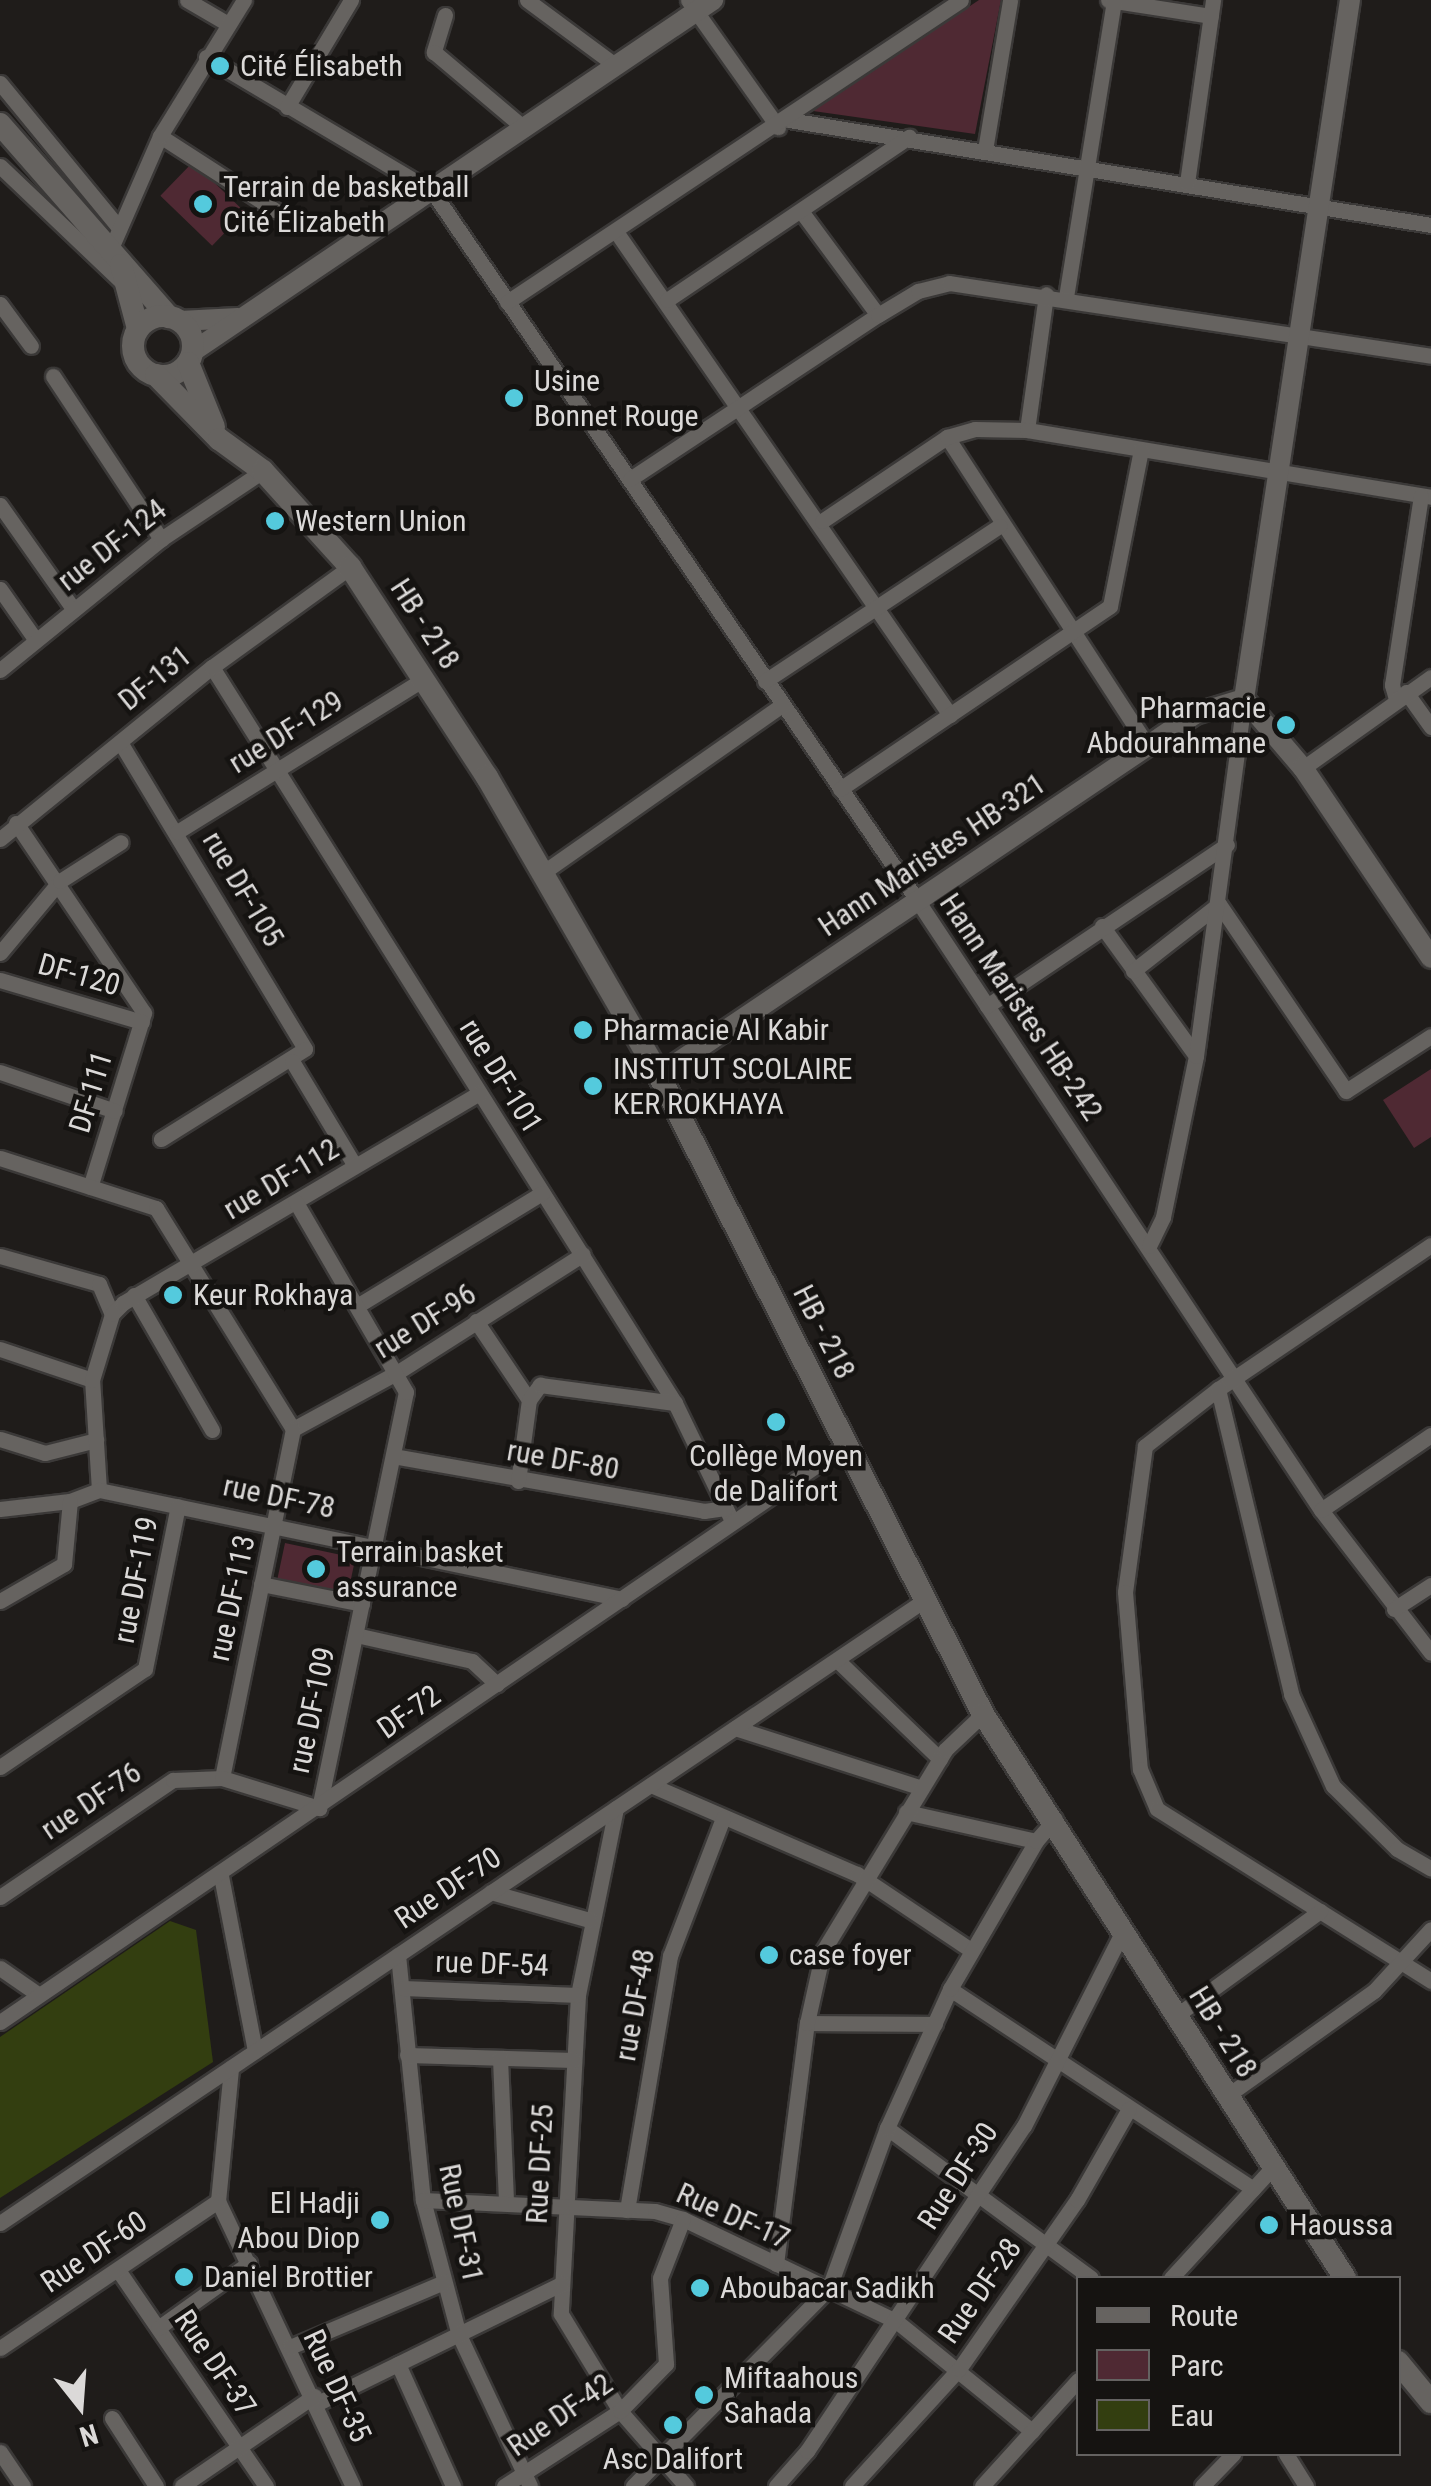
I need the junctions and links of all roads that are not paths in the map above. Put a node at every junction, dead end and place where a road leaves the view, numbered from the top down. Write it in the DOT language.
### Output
graph roads {
  1 [pos="186,0"];
  2 [pos="244,0"];
  3 [pos="351,0"];
  4 [pos="527,0"];
  5 [pos="961,0"];
  6 [pos="1010,0"];
  7 [pos="1111,0"];
  8 [pos="1350,0"];
  9 [pos="700,3"];
  10 [pos="1212,8"];
  11 [pos="446,15"];
  12 [pos="228,24"];
  13 [pos="206,58"];
  14 [pos="615,65"];
  15 [pos="0,82"];
  16 [pos="287,107"];
  17 [pos="784,123"];
  18 [pos="0,124"];
  19 [pos="525,128"];
  20 [pos="160,136"];
  21 [pos="909,137"];
  22 [pos="985,150"];
  23 [pos="0,166"];
  24 [pos="1087,167"];
  25 [pos="1188,183"];
  26 [pos="432,191"];
  27 [pos="1319,205"];
  28 [pos="275,210"];
  29 [pos="802,211"];
  30 [pos="1431,225"];
  31 [pos="617,233"];
  32 [pos="116,244"];
  33 [pos="126,286"];
  34 [pos="1046,294"];
  35 [pos="1066,297"];
  36 [pos="667,300"];
  37 [pos="507,302"];
  38 [pos="0,304"];
  39 [pos="878,315"];
  40 [pos="240,318"];
  41 [pos="175,319"];
  42 [pos="138,329"];
  43 [pos="1300,334"];
  44 [pos="31,346"];
  45 [pos="1431,356"];
  46 [pos="190,358"];
  47 [pos="53,376"];
  48 [pos="156,376"];
  49 [pos="741,404"];
  50 [pos="1027,430"];
  51 [pos="947,437"];
  52 [pos="219,439"];
  53 [pos="1140,450"];
  54 [pos="1279,469"];
  55 [pos="263,471"];
  56 [pos="630,479"];
  57 [pos="1426,496"];
  58 [pos="2,514"];
  59 [pos="822,520"];
  60 [pos="999,526"];
  61 [pos="161,540"];
  62 [pos="350,567"];
  63 [pos="0,589"];
  64 [pos="876,605"];
  65 [pos="74,610"];
  66 [pos="1070,634"];
  67 [pos="35,639"];
  68 [pos="212,667"];
  69 [pos="0,670"];
  70 [pos="1431,677"];
  71 [pos="424,678"];
  72 [pos="766,681"];
  73 [pos="1401,696"];
  74 [pos="1244,699"];
  75 [pos="782,705"];
  76 [pos="950,714"];
  77 [pos="1431,727"];
  78 [pos="120,742"];
  79 [pos="1148,746"];
  80 [pos="1303,768"];
  81 [pos="278,770"];
  82 [pos="840,789"];
  83 [pos="16,823"];
  84 [pos="177,832"];
  85 [pos="0,839"];
  86 [pos="121,842"];
  87 [pos="1227,845"];
  88 [pos="545,872"];
  89 [pos="60,881"];
  90 [pos="917,900"];
  91 [pos="1219,904"];
  92 [pos="1102,926"];
  93 [pos="0,953"];
  94 [pos="1431,958"];
  95 [pos="1133,971"];
  96 [pos="0,980"];
  97 [pos="987,1006"];
  98 [pos="143,1018"];
  99 [pos="1431,1036"];
  100 [pos="1196,1056"];
  101 [pos="292,1061"];
  102 [pos="0,1072"];
  103 [pos="659,1074"];
  104 [pos="479,1093"];
  105 [pos="116,1111"];
  106 [pos="161,1140"];
  107 [pos="0,1158"];
  108 [pos="355,1166"];
  109 [pos="90,1187"];
  110 [pos="542,1193"];
  111 [pos="296,1202"];
  112 [pos="1148,1246"];
  113 [pos="1431,1246"];
  114 [pos="583,1254"];
  115 [pos="0,1256"];
  116 [pos="190,1266"];
  117 [pos="134,1295"];
  118 [pos="357,1306"];
  119 [pos="112,1314"];
  120 [pos="476,1320"];
  121 [pos="0,1349"];
  122 [pos="398,1372"];
  123 [pos="1234,1378"];
  124 [pos="92,1380"];
  125 [pos="1218,1389"];
  126 [pos="529,1400"];
  127 [pos="675,1404"];
  128 [pos="293,1428"];
  129 [pos="212,1430"];
  130 [pos="1431,1435"];
  131 [pos="0,1440"];
  132 [pos="96,1440"];
  133 [pos="848,1444"];
  134 [pos="393,1456"];
  135 [pos="518,1481"];
  136 [pos="99,1490"];
  137 [pos="70,1501"];
  138 [pos="178,1506"];
  139 [pos="0,1509"];
  140 [pos="1321,1510"];
  141 [pos="728,1515"];
  142 [pos="276,1522"];
  143 [pos="372,1546"];
  144 [pos="262,1584"];
  145 [pos="1431,1586"];
  146 [pos="622,1599"];
  147 [pos="926,1599"];
  148 [pos="0,1601"];
  149 [pos="362,1604"];
  150 [pos="1394,1609"];
  151 [pos="356,1635"];
  152 [pos="1431,1653"];
  153 [pos="837,1660"];
  154 [pos="497,1684"];
  155 [pos="983,1714"];
  156 [pos="735,1728"];
  157 [pos="940,1759"];
  158 [pos="0,1766"];
  159 [pos="222,1778"];
  160 [pos="651,1785"];
  161 [pos="922,1788"];
  162 [pos="319,1808"];
  163 [pos="616,1808"];
  164 [pos="906,1812"];
  165 [pos="723,1818"];
  166 [pos="1055,1819"];
  167 [pos="1036,1841"];
  168 [pos="1431,1868"];
  169 [pos="221,1876"];
  170 [pos="863,1878"];
  171 [pos="491,1892"];
  172 [pos="0,1897"];
  173 [pos="1320,1911"];
  174 [pos="589,1920"];
  175 [pos="1431,1929"];
  176 [pos="1124,1930"];
  177 [pos="971,1950"];
  178 [pos="398,1954"];
  179 [pos="1403,1964"];
  180 [pos="0,1968"];
  181 [pos="1431,1981"];
  182 [pos="403,1988"];
  183 [pos="950,1989"];
  184 [pos="578,1995"];
  185 [pos="40,1996"];
  186 [pos="1177,2015"];
  187 [pos="0,2022"];
  188 [pos="807,2023"];
  189 [pos="936,2024"];
  190 [pos="256,2051"];
  191 [pos="407,2055"];
  192 [pos="500,2058"];
  193 [pos="574,2060"];
  194 [pos="1060,2063"];
  195 [pos="231,2068"];
  196 [pos="1228,2095"];
  197 [pos="1129,2109"];
  198 [pos="887,2128"];
  199 [pos="1273,2167"];
  200 [pos="1253,2189"];
  201 [pos="980,2192"];
  202 [pos="423,2200"];
  203 [pos="218,2201"];
  204 [pos="506,2204"];
  205 [pos="565,2207"];
  206 [pos="627,2210"];
  207 [pos="683,2219"];
  208 [pos="0,2223"];
  209 [pos="1046,2244"];
  210 [pos="249,2264"];
  211 [pos="776,2264"];
  212 [pos="118,2270"];
  213 [pos="1088,2276"];
  214 [pos="1173,2276"];
  215 [pos="1344,2276"];
  216 [pos="444,2282"];
  217 [pos="561,2284"];
  218 [pos="829,2288"];
  219 [pos="896,2321"];
  220 [pos="158,2328"];
  221 [pos="459,2335"];
  222 [pos="290,2347"];
  223 [pos="0,2348"];
  224 [pos="398,2364"];
  225 [pos="1401,2366"];
  226 [pos="959,2369"];
  227 [pos="1076,2382"];
  228 [pos="316,2399"];
  229 [pos="1431,2402"];
  230 [pos="620,2411"];
  231 [pos="112,2418"];
  232 [pos="1032,2431"];
  233 [pos="239,2447"];
  234 [pos="0,2453"];
  235 [pos="1231,2456"];
  236 [pos="1287,2456"];
  237 [pos="659,2458"];
  238 [pos="528,2481"];
  239 [pos="23,2486"];
  240 [pos="156,2486"];
  241 [pos="182,2486"];
  242 [pos="266,2486"];
  243 [pos="353,2486"];
  244 [pos="453,2486"];
  245 [pos="504,2486"];
  246 [pos="633,2486"];
  247 [pos="686,2486"];
  248 [pos="776,2486"];
  249 [pos="852,2486"];
  250 [pos="982,2486"];
  251 [pos="1202,2486"];
  252 [pos="1306,2486"];
  1 -- 12 [label="street"];
  2 -- 12 [label="street"];
  3 -- 16 [label="street"];
  4 -- 14 [label="street"];
  5 -- 17 [label="street"];
  6 -- 22 [label="street"];
  7 -- 10 [label="street"];
  7 -- 24 [label="street"];
  8 -- 27 [label="street"];
  9 -- 14 [label="street"];
  9 -- 17 [label="street"];
  10 -- 25 [label="street"];
  11 -- 19 [label="street"];
  12 -- 13 [label="street"];
  13 -- 16 [label="street"];
  13 -- 20 [label="street"];
  14 -- 19 [label="street"];
  15 -- 32 [label="street"];
  16 -- 26 [label="street"];
  17 -- 21 [label="street"];
  17 -- 31 [label="street"];
  18 -- 32 [label="main road"];
  19 -- 26 [label="street"];
  20 -- 28 [label="street"];
  20 -- 32 [label="street"];
  21 -- 22 [label="street"];
  21 -- 29 [label="street"];
  22 -- 24 [label="street"];
  23 -- 33 [label="street"];
  24 -- 25 [label="street"];
  24 -- 35 [label="street"];
  25 -- 27 [label="street"];
  26 -- 37 [label="street, Hann Maristes HB-242"];
  26 -- 40 [label="street"];
  27 -- 30 [label="street"];
  27 -- 43 [label="street"];
  29 -- 36 [label="street"];
  29 -- 39 [label="street"];
  31 -- 36 [label="street"];
  31 -- 37 [label="street"];
  32 -- 33 [label="main road"];
  32 -- 41 [label="main road"];
  33 -- 42 [label="main road"];
  34 -- 35 [label="street"];
  34 -- 39 [label="street"];
  34 -- 50 [label="street"];
  35 -- 43 [label="street"];
  36 -- 49 [label="street"];
  37 -- 56 [label="street, Hann Maristes HB-242"];
  38 -- 44 [label="street"];
  39 -- 49 [label="street"];
  40 -- 41 [label="street"];
  40 -- 46 [label="street"];
  41 -- 42 [label="main road"];
  41 -- 46 [label="main road"];
  42 -- 48 [label="main road"];
  43 -- 45 [label="street"];
  43 -- 54 [label="street"];
  46 -- 48 [label="main road"];
  46 -- 52 [label="main road"];
  47 -- 61 [label="street"];
  48 -- 52 [label="main road, HB - 218"];
  49 -- 56 [label="street"];
  49 -- 59 [label="street"];
  50 -- 51 [label="street"];
  50 -- 53 [label="street"];
  51 -- 59 [label="street"];
  51 -- 60 [label="street"];
  52 -- 55 [label="main road, HB - 218"];
  53 -- 54 [label="street"];
  53 -- 66 [label="street"];
  54 -- 57 [label="street"];
  54 -- 74 [label="street"];
  55 -- 61 [label="street, rue DF-124"];
  55 -- 62 [label="main road, HB - 218"];
  56 -- 72 [label="street, Hann Maristes HB-242"];
  57 -- 73 [label="street"];
  58 -- 65 [label="street"];
  59 -- 64 [label="street"];
  60 -- 64 [label="street"];
  60 -- 66 [label="street"];
  61 -- 65 [label="street, rue DF-124"];
  62 -- 68 [label="street, DF-131"];
  62 -- 71 [label="main road, HB - 218"];
  63 -- 67 [label="street"];
  64 -- 72 [label="street"];
  64 -- 76 [label="street"];
  65 -- 67 [label="street, rue DF-124"];
  66 -- 76 [label="street"];
  66 -- 79 [label="street"];
  67 -- 69 [label="street, rue DF-124"];
  68 -- 78 [label="street, DF-131"];
  68 -- 81 [label="street, rue DF-101"];
  70 -- 73 [label="street"];
  71 -- 81 [label="street, rue DF-129"];
  71 -- 88 [label="main road, HB - 218"];
  72 -- 75 [label="street, Hann Maristes HB-242"];
  73 -- 77 [label="street"];
  73 -- 80 [label="street"];
  74 -- 79 [label="street, Hann Maristes HB-321"];
  74 -- 80 [label="street"];
  74 -- 87 [label="street"];
  75 -- 82 [label="street, Hann Maristes HB-242"];
  75 -- 88 [label="street"];
  76 -- 82 [label="street"];
  78 -- 83 [label="street, DF-131"];
  78 -- 84 [label="street, rue DF-105"];
  79 -- 90 [label="street, Hann Maristes HB-321"];
  80 -- 94 [label="street"];
  81 -- 84 [label="street, rue DF-129"];
  81 -- 104 [label="street, rue DF-101"];
  82 -- 90 [label="street, Hann Maristes HB-242"];
  83 -- 85 [label="street, DF-131"];
  83 -- 89 [label="street"];
  84 -- 101 [label="street, rue DF-105"];
  86 -- 89 [label="street"];
  87 -- 91 [label="street"];
  87 -- 92 [label="street"];
  88 -- 103 [label="main road, HB - 218"];
  89 -- 93 [label="street"];
  89 -- 98 [label="street"];
  90 -- 97 [label="street, Hann Maristes HB-242"];
  90 -- 103 [label="street, Hann Maristes HB-321"];
  91 -- 95 [label="street"];
  91 -- 99 [label="street"];
  91 -- 100 [label="street"];
  92 -- 95 [label="street"];
  92 -- 97 [label="street"];
  95 -- 100 [label="street"];
  96 -- 98 [label="street, DF-120 / DF-120"];
  97 -- 112 [label="street, Hann Maristes HB-242"];
  98 -- 105 [label="street, DF-111 / DF-111"];
  100 -- 112 [label="street"];
  101 -- 106 [label="street"];
  101 -- 108 [label="street"];
  102 -- 105 [label="street"];
  103 -- 133 [label="main road, HB - 218"];
  104 -- 108 [label="street, rue DF-112"];
  104 -- 110 [label="street, rue DF-101"];
  105 -- 109 [label="street, DF-111 / DF-111"];
  107 -- 109 [label="street"];
  108 -- 111 [label="street, rue DF-112"];
  109 -- 116 [label="street"];
  110 -- 114 [label="street, rue DF-101"];
  110 -- 118 [label="street"];
  111 -- 116 [label="street, rue DF-112"];
  111 -- 118 [label="street"];
  112 -- 123 [label="street, Hann Maristes HB-242"];
  113 -- 123 [label="street"];
  114 -- 120 [label="street, rue DF-96"];
  114 -- 127 [label="street, rue DF-101"];
  115 -- 119 [label="street"];
  116 -- 117 [label="street, rue DF-112"];
  116 -- 128 [label="street"];
  117 -- 119 [label="street, rue DF-112"];
  117 -- 129 [label="street"];
  118 -- 122 [label="street"];
  119 -- 124 [label="street"];
  120 -- 122 [label="street, rue DF-96"];
  120 -- 126 [label="street"];
  121 -- 124 [label="street"];
  122 -- 128 [label="street, rue DF-96"];
  122 -- 134 [label="street, rue DF-109"];
  123 -- 125 [label="street"];
  123 -- 140 [label="street, Hann Maristes HB-242"];
  124 -- 132 [label="street"];
  125 -- 168 [label="street"];
  125 -- 173 [label="street"];
  126 -- 127 [label="street"];
  126 -- 135 [label="street"];
  127 -- 141 [label="street, rue DF-101"];
  128 -- 142 [label="street, rue DF-113"];
  130 -- 140 [label="street"];
  131 -- 132 [label="street"];
  132 -- 136 [label="street"];
  133 -- 141 [label="street, DF-72 / DF-72"];
  133 -- 147 [label="main road, HB - 218"];
  134 -- 135 [label="street, rue DF-80"];
  134 -- 143 [label="street, rue DF-109"];
  135 -- 141 [label="street, rue DF-80"];
  136 -- 137 [label="street"];
  136 -- 138 [label="street, rue DF-78"];
  137 -- 139 [label="street"];
  137 -- 148 [label="street"];
  138 -- 142 [label="street, rue DF-78"];
  138 -- 158 [label="street, rue DF-119"];
  140 -- 150 [label="street, Hann Maristes HB-242"];
  141 -- 146 [label="street, DF-72 / DF-72"];
  142 -- 143 [label="street, rue DF-78"];
  142 -- 144 [label="street, rue DF-113"];
  143 -- 146 [label="street, rue DF-78"];
  143 -- 149 [label="street, rue DF-109"];
  144 -- 149 [label="street"];
  144 -- 159 [label="street, rue DF-113"];
  145 -- 150 [label="street"];
  146 -- 154 [label="street, DF-72 / DF-72"];
  147 -- 153 [label="street, Rue DF-70"];
  147 -- 155 [label="main road, HB - 218"];
  149 -- 151 [label="street, rue DF-109"];
  150 -- 152 [label="street, Hann Maristes HB-242"];
  151 -- 154 [label="street"];
  151 -- 162 [label="street, rue DF-109"];
  153 -- 156 [label="street, Rue DF-70"];
  153 -- 157 [label="street"];
  154 -- 162 [label="street, DF-72 / DF-72"];
  155 -- 157 [label="street"];
  155 -- 166 [label="main road, HB - 218"];
  156 -- 160 [label="street, Rue DF-70"];
  156 -- 161 [label="street"];
  157 -- 161 [label="street"];
  159 -- 162 [label="street"];
  159 -- 172 [label="street, rue DF-76"];
  160 -- 163 [label="street, Rue DF-70"];
  160 -- 165 [label="street"];
  161 -- 164 [label="street"];
  162 -- 169 [label="street, DF-72 / DF-72"];
  163 -- 171 [label="street, Rue DF-70"];
  163 -- 174 [label="street, Rue DF-25"];
  164 -- 167 [label="street"];
  164 -- 170 [label="street"];
  165 -- 170 [label="street"];
  165 -- 206 [label="street, rue DF-48"];
  166 -- 167 [label="street"];
  166 -- 176 [label="main road, HB - 218"];
  167 -- 177 [label="street"];
  169 -- 185 [label="street, DF-72 / DF-72"];
  169 -- 190 [label="street"];
  170 -- 177 [label="street"];
  170 -- 188 [label="street"];
  171 -- 174 [label="street"];
  171 -- 178 [label="street, Rue DF-70"];
  173 -- 179 [label="street"];
  173 -- 186 [label="street"];
  174 -- 184 [label="street, Rue DF-25"];
  175 -- 179 [label="street"];
  176 -- 186 [label="main road, HB - 218"];
  176 -- 194 [label="street, Rue DF-30"];
  177 -- 183 [label="street"];
  178 -- 182 [label="street, Rue DF-31"];
  178 -- 190 [label="street, Rue DF-70"];
  179 -- 181 [label="street"];
  179 -- 196 [label="street"];
  180 -- 185 [label="street"];
  182 -- 184 [label="street, rue DF-54"];
  182 -- 191 [label="street, Rue DF-31"];
  183 -- 189 [label="street"];
  183 -- 194 [label="street"];
  184 -- 193 [label="street, Rue DF-25"];
  185 -- 187 [label="street, DF-72 / DF-72"];
  186 -- 196 [label="main road, HB - 218"];
  188 -- 189 [label="street"];
  188 -- 211 [label="street"];
  189 -- 198 [label="street"];
  190 -- 195 [label="street, Rue DF-70"];
  191 -- 192 [label="street"];
  191 -- 202 [label="street, Rue DF-31"];
  192 -- 193 [label="street"];
  192 -- 204 [label="street"];
  193 -- 205 [label="street, Rue DF-25"];
  194 -- 197 [label="street"];
  194 -- 201 [label="street, Rue DF-30"];
  195 -- 203 [label="street"];
  195 -- 208 [label="street, Rue DF-70"];
  196 -- 199 [label="main road, HB - 218"];
  197 -- 200 [label="street"];
  197 -- 209 [label="street, Rue DF-28"];
  198 -- 201 [label="street"];
  198 -- 218 [label="street"];
  199 -- 200 [label="street"];
  199 -- 215 [label="main road, HB - 218"];
  200 -- 214 [label="street"];
  201 -- 209 [label="street"];
  201 -- 219 [label="street, Rue DF-30"];
  202 -- 204 [label="street, Rue DF-17"];
  202 -- 216 [label="street, Rue DF-31"];
  203 -- 210 [label="street, Rue DF-35"];
  203 -- 212 [label="street, Rue DF-60"];
  204 -- 205 [label="street, Rue DF-17"];
  205 -- 206 [label="street, Rue DF-17"];
  205 -- 217 [label="street, Rue DF-25"];
  206 -- 207 [label="street, Rue DF-17"];
  207 -- 211 [label="street, Rue DF-17"];
  207 -- 230 [label="street, Rue DF-42"];
  209 -- 213 [label="street"];
  209 -- 226 [label="street, Rue DF-28"];
  210 -- 220 [label="street"];
  210 -- 222 [label="street, Rue DF-35"];
  211 -- 218 [label="street, Rue DF-17"];
  212 -- 220 [label="street, Rue DF-37"];
  212 -- 223 [label="street, Rue DF-60"];
  216 -- 221 [label="street, Rue DF-31"];
  216 -- 222 [label="street"];
  217 -- 221 [label="street"];
  217 -- 230 [label="street, Rue DF-25"];
  218 -- 219 [label="street, Rue DF-17"];
  218 -- 237 [label="street"];
  219 -- 226 [label="street, Rue DF-17"];
  219 -- 248 [label="street, Rue DF-30"];
  220 -- 233 [label="street, Rue DF-37"];
  221 -- 224 [label="street"];
  221 -- 238 [label="street, Rue DF-31"];
  222 -- 228 [label="street, Rue DF-35"];
  224 -- 228 [label="street"];
  224 -- 244 [label="street"];
  225 -- 229 [label="main road"];
  226 -- 232 [label="street, Rue DF-17"];
  226 -- 249 [label="street, Rue DF-28"];
  227 -- 232 [label="street"];
  228 -- 233 [label="street"];
  228 -- 243 [label="street, Rue DF-35"];
  230 -- 237 [label="street, Rue DF-25"];
  230 -- 238 [label="street, Rue DF-42"];
  231 -- 240 [label="street"];
  232 -- 250 [label="street"];
  233 -- 241 [label="street"];
  233 -- 242 [label="street, Rue DF-37"];
  234 -- 239 [label="street"];
  235 -- 251 [label="street"];
  236 -- 252 [label="street"];
  237 -- 246 [label="street"];
  237 -- 247 [label="street, Rue DF-25"];
  238 -- 245 [label="street, Rue DF-42"];
}
